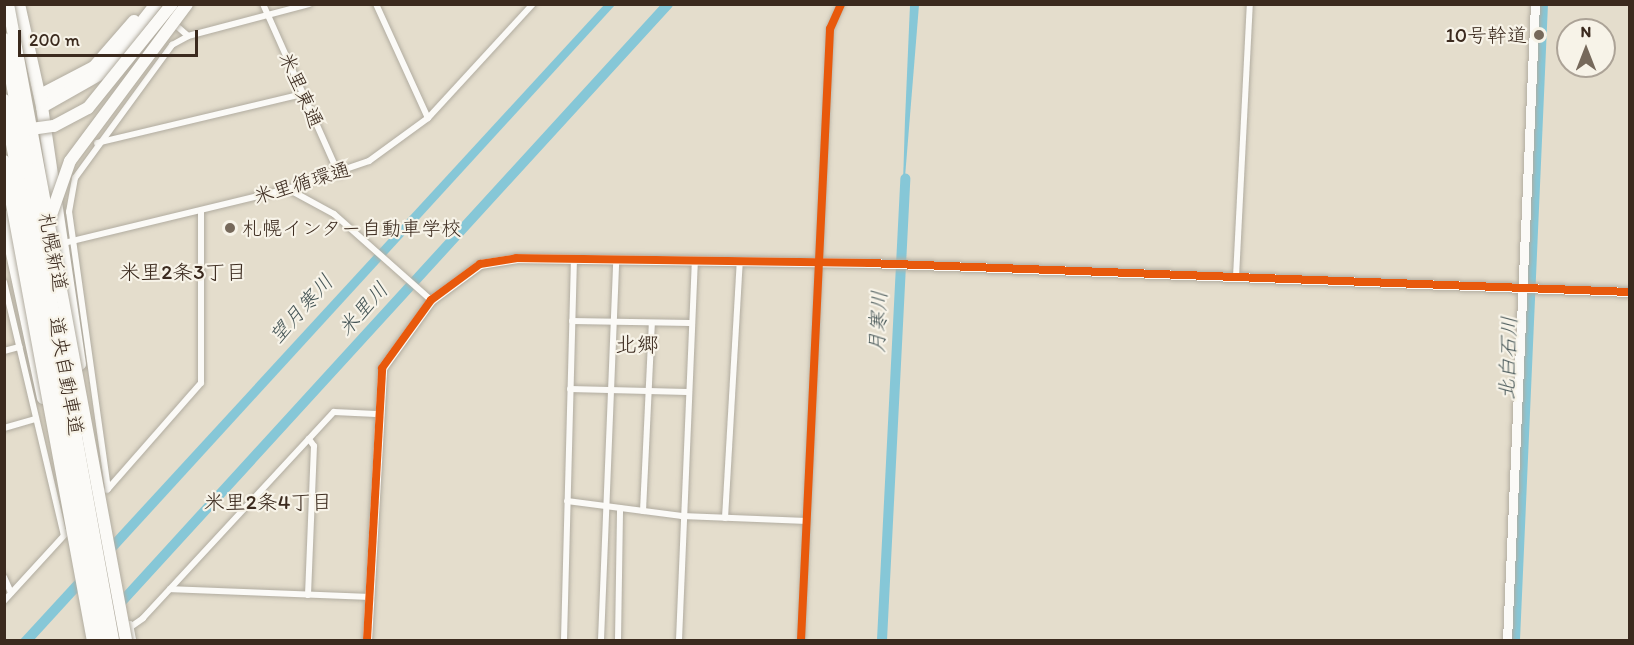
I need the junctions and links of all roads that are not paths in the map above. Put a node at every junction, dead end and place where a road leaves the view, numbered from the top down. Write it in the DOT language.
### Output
graph roads {
  1 [pos="18,4"];
  2 [pos="172,4"];
  3 [pos="187,4"];
  4 [pos="309,4"];
  5 [pos="376,4"];
  6 [pos="533,4"];
  7 [pos="841,4"];
  8 [pos="1250,4"];
  9 [pos="1535,4"];
  10 [pos="8,5"];
  11 [pos="263,5"];
  12 [pos="153,7"];
  13 [pos="268,15"];
  14 [pos="188,36"];
  15 [pos="4,39"];
  16 [pos="303,94"];
  17 [pos="4,100"];
  18 [pos="41,101"];
  19 [pos="10,118"];
  20 [pos="428,118"];
  21 [pos="96,143"];
  22 [pos="4,161"];
  23 [pos="339,175"];
  24 [pos="287,189"];
  25 [pos="4,208"];
  26 [pos="201,211"];
  27 [pos="4,216"];
  28 [pos="75,241"];
  29 [pos="59,244"];
  30 [pos="574,258"];
  31 [pos="9,259"];
  32 [pos="616,259"];
  33 [pos="695,261"];
  34 [pos="740,261"];
  35 [pos="822,262"];
  36 [pos="1236,277"];
  37 [pos="4,282"];
  38 [pos="1525,288"];
  39 [pos="1629,292"];
  40 [pos="431,300"];
  41 [pos="572,321"];
  42 [pos="614,321"];
  43 [pos="652,323"];
  44 [pos="690,323"];
  45 [pos="19,347"];
  46 [pos="4,351"];
  47 [pos="67,370"];
  48 [pos="53,376"];
  49 [pos="570,389"];
  50 [pos="609,390"];
  51 [pos="649,391"];
  52 [pos="687,392"];
  53 [pos="85,414"];
  54 [pos="376,414"];
  55 [pos="36,419"];
  56 [pos="51,425"];
  57 [pos="4,428"];
  58 [pos="309,439"];
  59 [pos="108,489"];
  60 [pos="567,501"];
  61 [pos="604,506"];
  62 [pos="620,508"];
  63 [pos="643,511"];
  64 [pos="682,516"];
  65 [pos="725,518"];
  66 [pos="807,521"];
  67 [pos="64,535"];
  68 [pos="4,577"];
  69 [pos="170,589"];
  70 [pos="11,594"];
  71 [pos="308,595"];
  72 [pos="369,597"];
  73 [pos="4,601"];
  74 [pos="130,624"];
  75 [pos="93,640"];
  76 [pos="102,640"];
  77 [pos="112,640"];
  78 [pos="126,640"];
  79 [pos="133,640"];
  80 [pos="367,640"];
  81 [pos="564,640"];
  82 [pos="601,640"];
  83 [pos="618,640"];
  84 [pos="679,640"];
  85 [pos="801,640"];
  86 [pos="1508,640"];
  1 -- 18 [label="highway"];
  2 -- 19 [label="highway, bridge"];
  3 -- 47 [label="highway, bridge"];
  4 -- 13 [label="street"];
  5 -- 20 [label="street"];
  6 -- 20 [label="street, 米里循環通"];
  7 -- 35 [label="street"];
  8 -- 36 [label="street"];
  9 -- 38 [label="street"];
  10 -- 53 [label="highway, 札幌新道, bridge"];
  11 -- 13 [label="street, 米里東通"];
  12 -- 14 [label="street"];
  12 -- 18 [label="highway"];
  13 -- 14 [label="street"];
  13 -- 16 [label="street, 米里東通"];
  14 -- 21 [label="street"];
  15 -- 19 [label="highway, bridge"];
  16 -- 21 [label="street"];
  16 -- 23 [label="street, 米里東通"];
  17 -- 19 [label="highway, bridge"];
  18 -- 29 [label="highway"];
  19 -- 47 [label="highway, 道央自動車道, bridge"];
  19 -- 48 [label="highway, 道央自動車道, bridge"];
  20 -- 23 [label="street, 米里循環通"];
  21 -- 28 [label="street"];
  22 -- 56 [label="highway, 札幌新道, bridge"];
  23 -- 24 [label="street, 米里循環通"];
  24 -- 26 [label="street, 米里循環通"];
  24 -- 40 [label="street"];
  25 -- 48 [label="highway, bridge"];
  26 -- 28 [label="street, 米里循環通"];
  26 -- 59 [label="street"];
  27 -- 31 [label="highway"];
  28 -- 29 [label="street, 米里循環通"];
  28 -- 59 [label="street"];
  29 -- 31 [label="street, 米里循環通"];
  29 -- 53 [label="highway, bridge"];
  30 -- 32 [label="street"];
  30 -- 40 [label="street"];
  30 -- 41 [label="street"];
  31 -- 56 [label="highway, bridge"];
  32 -- 33 [label="street"];
  32 -- 42 [label="street"];
  33 -- 34 [label="street"];
  33 -- 44 [label="street"];
  34 -- 35 [label="street"];
  34 -- 65 [label="street"];
  35 -- 36 [label="street"];
  35 -- 66 [label="street"];
  36 -- 38 [label="street"];
  37 -- 45 [label="street"];
  38 -- 39 [label="street"];
  38 -- 86 [label="street"];
  40 -- 54 [label="street"];
  41 -- 42 [label="street"];
  41 -- 49 [label="street"];
  42 -- 43 [label="street"];
  42 -- 50 [label="street"];
  43 -- 44 [label="street"];
  43 -- 51 [label="street"];
  44 -- 52 [label="street"];
  45 -- 46 [label="street"];
  45 -- 55 [label="street"];
  47 -- 77 [label="highway, 道央自動車道, bridge"];
  48 -- 76 [label="highway, 道央自動車道, bridge"];
  49 -- 50 [label="street"];
  49 -- 60 [label="street"];
  50 -- 51 [label="street"];
  50 -- 61 [label="street"];
  51 -- 52 [label="street"];
  51 -- 63 [label="street"];
  52 -- 64 [label="street"];
  53 -- 78 [label="highway, 札幌新道, bridge"];
  54 -- 58 [label="street"];
  54 -- 72 [label="street"];
  55 -- 57 [label="street"];
  55 -- 67 [label="street"];
  56 -- 75 [label="highway, 札幌新道, bridge"];
  58 -- 69 [label="street"];
  58 -- 71 [label="street"];
  59 -- 67 [label="street"];
  60 -- 61 [label="street"];
  60 -- 81 [label="street"];
  61 -- 62 [label="street"];
  61 -- 82 [label="street"];
  62 -- 63 [label="street"];
  62 -- 83 [label="street"];
  63 -- 64 [label="street"];
  64 -- 65 [label="street"];
  64 -- 84 [label="street"];
  65 -- 66 [label="street"];
  66 -- 85 [label="street"];
  67 -- 70 [label="street"];
  68 -- 70 [label="street"];
  69 -- 71 [label="street"];
  69 -- 74 [label="street"];
  70 -- 73 [label="street"];
  71 -- 72 [label="street"];
  72 -- 80 [label="street"];
  74 -- 77 [label="street"];
  74 -- 79 [label="street"];
}
